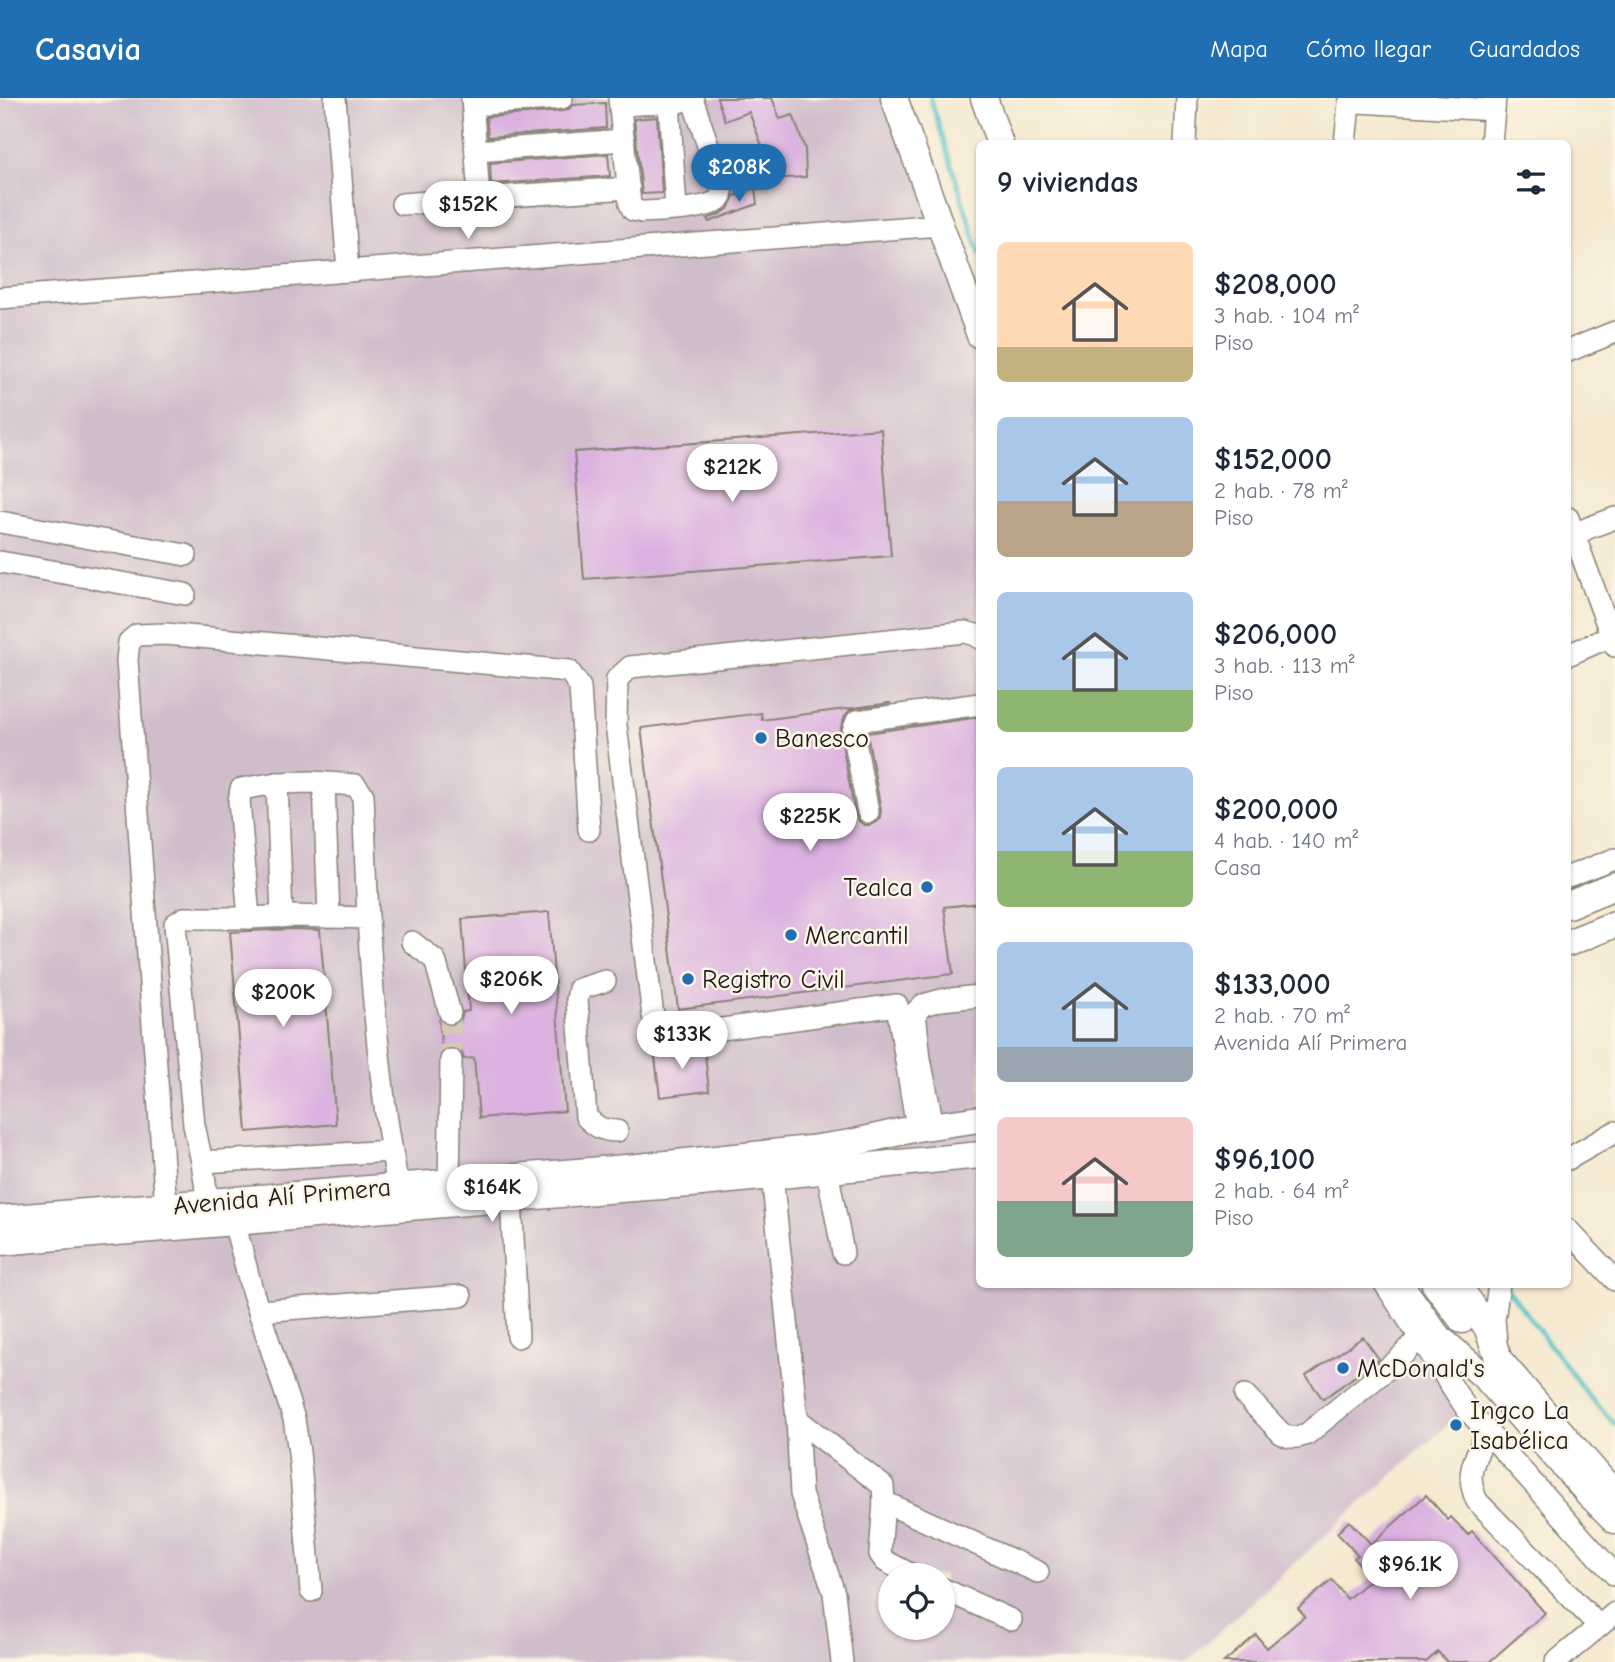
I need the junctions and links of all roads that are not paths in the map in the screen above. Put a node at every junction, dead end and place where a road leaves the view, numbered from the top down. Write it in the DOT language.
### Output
graph roads {
  1 [pos="335,98"];
  2 [pos="562,98"];
  3 [pos="894,98"];
  4 [pos="984,98"];
  5 [pos="1187,98"];
  6 [pos="692,100"];
  7 [pos="472,101"];
  8 [pos="620,102"];
  9 [pos="669,103"];
  10 [pos="1494,104"];
  11 [pos="624,140"];
  12 [pos="999,140"];
  13 [pos="1185,140"];
  14 [pos="1345,140"];
  15 [pos="1491,140"];
  16 [pos="476,151"];
  17 [pos="629,188"];
  18 [pos="480,198"];
  19 [pos="402,204"];
  20 [pos="676,209"];
  21 [pos="940,225"];
  22 [pos="348,271"];
  23 [pos="0,298"];
  24 [pos="976,324"];
  25 [pos="1615,332"];
  26 [pos="1571,350"];
  27 [pos="1615,518"];
  28 [pos="0,522"];
  29 [pos="1572,527"];
  30 [pos="186,555"];
  31 [pos="0,562"];
  32 [pos="185,594"];
  33 [pos="976,635"];
  34 [pos="1613,641"];
  35 [pos="1571,654"];
  36 [pos="976,705"];
  37 [pos="277,783"];
  38 [pos="324,783"];
  39 [pos="868,812"];
  40 [pos="589,830"];
  41 [pos="1615,859"];
  42 [pos="1571,876"];
  43 [pos="1615,886"];
  44 [pos="1571,904"];
  45 [pos="282,917"];
  46 [pos="330,917"];
  47 [pos="249,918"];
  48 [pos="368,918"];
  49 [pos="1615,924"];
  50 [pos="412,942"];
  51 [pos="1571,942"];
  52 [pos="604,981"];
  53 [pos="976,997"];
  54 [pos="957,999"];
  55 [pos="897,1005"];
  56 [pos="450,1013"];
  57 [pos="451,1060"];
  58 [pos="976,1120"];
  59 [pos="925,1126"];
  60 [pos="617,1131"];
  61 [pos="1615,1132"];
  62 [pos="392,1151"];
  63 [pos="976,1155"];
  64 [pos="1571,1157"];
  65 [pos="202,1162"];
  66 [pos="834,1169"];
  67 [pos="772,1175"];
  68 [pos="449,1184"];
  69 [pos="399,1197"];
  70 [pos="511,1198"];
  71 [pos="224,1208"];
  72 [pos="167,1217"];
  73 [pos="0,1219"];
  74 [pos="1571,1233"];
  75 [pos="0,1242"];
  76 [pos="843,1253"];
  77 [pos="1615,1280"];
  78 [pos="1388,1288"];
  79 [pos="1403,1288"];
  80 [pos="1418,1288"];
  81 [pos="1437,1288"];
  82 [pos="1460,1288"];
  83 [pos="1498,1293"];
  84 [pos="461,1296"];
  85 [pos="259,1311"];
  86 [pos="1450,1320"];
  87 [pos="518,1337"];
  88 [pos="1419,1338"];
  89 [pos="1492,1369"];
  90 [pos="1245,1395"];
  91 [pos="797,1419"];
  92 [pos="1487,1432"];
  93 [pos="1615,1495"];
  94 [pos="884,1502"];
  95 [pos="1615,1520"];
  96 [pos="889,1563"];
  97 [pos="1038,1572"];
  98 [pos="1615,1574"];
  99 [pos="311,1591"];
  100 [pos="955,1594"];
  101 [pos="1011,1620"];
  102 [pos="1609,1621"];
  103 [pos="842,1662"];
  104 [pos="1556,1662"];
  1 -- 22 [label="street"];
  2 -- 7 [label="street"];
  3 -- 21 [label="main road"];
  4 -- 12 [label="main road"];
  5 -- 13 [label="street"];
  6 -- 9 [label="street"];
  6 -- 20 [label="street"];
  7 -- 16 [label="street"];
  8 -- 9 [label="street"];
  8 -- 11 [label="street"];
  9 -- 20 [label="street"];
  10 -- 14 [label="street"];
  10 -- 15 [label="street"];
  11 -- 16 [label="street"];
  11 -- 17 [label="street"];
  16 -- 18 [label="street"];
  17 -- 18 [label="street"];
  17 -- 20 [label="street"];
  18 -- 19 [label="street"];
  21 -- 22 [label="street"];
  21 -- 24 [label="main road"];
  22 -- 23 [label="street"];
  25 -- 26 [label="street"];
  27 -- 29 [label="street"];
  28 -- 30 [label="street"];
  29 -- 34 [label="street"];
  31 -- 32 [label="street"];
  33 -- 55 [label="street"];
  34 -- 35 [label="street"];
  36 -- 39 [label="street"];
  37 -- 38 [label="street"];
  37 -- 45 [label="street"];
  37 -- 47 [label="street"];
  38 -- 46 [label="street"];
  38 -- 48 [label="street"];
  40 -- 72 [label="street"];
  41 -- 42 [label="street"];
  43 -- 44 [label="main road"];
  45 -- 46 [label="street"];
  45 -- 47 [label="street"];
  46 -- 48 [label="street"];
  47 -- 65 [label="street"];
  48 -- 62 [label="street"];
  49 -- 51 [label="main road"];
  50 -- 56 [label="street"];
  52 -- 60 [label="street"];
  53 -- 54 [label="street"];
  54 -- 55 [label="street"];
  54 -- 59 [label="street"];
  55 -- 59 [label="street"];
  57 -- 68 [label="street"];
  58 -- 59 [label="main road, Avenida Alí Primera"];
  59 -- 66 [label="main road"];
  59 -- 68 [label="main road, Avenida Alí Primera"];
  61 -- 64 [label="street"];
  62 -- 65 [label="street"];
  62 -- 69 [label="street"];
  63 -- 66 [label="main road, Avenida Alí Primera"];
  65 -- 71 [label="street"];
  66 -- 67 [label="main road, Avenida Alí Primera"];
  66 -- 76 [label="street"];
  67 -- 70 [label="main road, Avenida Alí Primera"];
  67 -- 91 [label="street"];
  68 -- 69 [label="main road, Avenida Alí Primera"];
  69 -- 70 [label="main road, Avenida Alí Primera"];
  69 -- 71 [label="main road, Avenida Alí Primera"];
  70 -- 87 [label="street"];
  71 -- 72 [label="main road, Avenida Alí Primera"];
  71 -- 85 [label="street"];
  72 -- 73 [label="main road, Avenida Alí Primera"];
  72 -- 75 [label="main road, Avenida Alí Primera"];
  74 -- 77 [label="street"];
  78 -- 88 [label="street"];
  79 -- 89 [label="main road"];
  80 -- 86 [label="main road"];
  81 -- 86 [label="main road"];
  82 -- 89 [label="main road"];
  83 -- 89 [label="street"];
  84 -- 85 [label="street"];
  85 -- 99 [label="street"];
  86 -- 89 [label="main road"];
  88 -- 90 [label="street"];
  88 -- 92 [label="street"];
  89 -- 93 [label="main road"];
  89 -- 95 [label="main road"];
  91 -- 94 [label="street"];
  91 -- 103 [label="street"];
  92 -- 98 [label="street"];
  92 -- 102 [label="street"];
  94 -- 96 [label="street"];
  94 -- 97 [label="street"];
  100 -- 101 [label="street"];
  102 -- 104 [label="street"];
}
